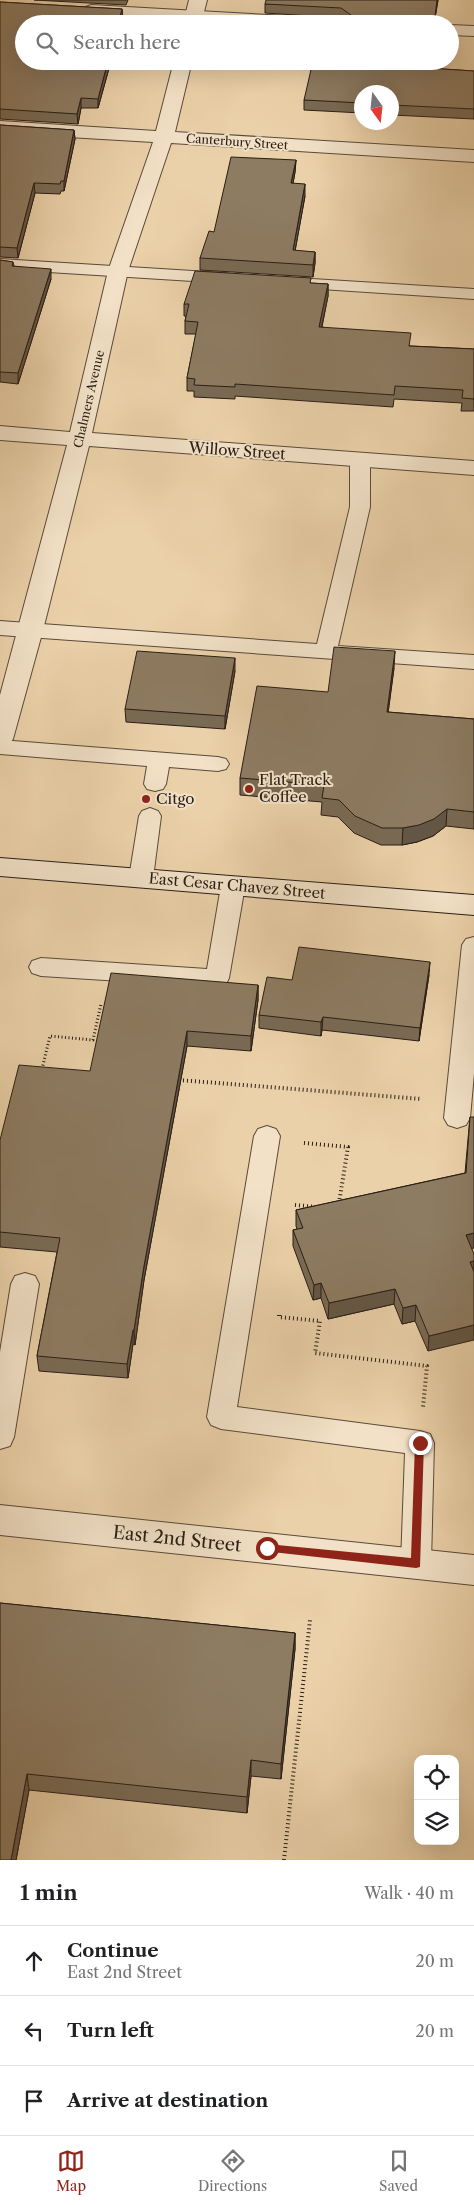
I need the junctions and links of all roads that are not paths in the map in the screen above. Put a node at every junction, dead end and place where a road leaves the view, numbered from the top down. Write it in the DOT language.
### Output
graph roads {
  1 [pos="78,9"];
  2 [pos="195,13"];
  3 [pos="222,15"];
  4 [pos="459,30"];
  5 [pos="474,31"];
  6 [pos="181,70"];
  7 [pos="0,127"];
  8 [pos="164,137"];
  9 [pos="474,156"];
  10 [pos="0,264"];
  11 [pos="118,272"];
  12 [pos="242,279"];
  13 [pos="280,282"];
  14 [pos="474,294"];
  15 [pos="0,433"];
  16 [pos="80,438"];
  17 [pos="360,460"];
  18 [pos="474,468"];
  19 [pos="0,628"];
  20 [pos="31,630"];
  21 [pos="326,651"];
  22 [pos="474,662"];
  23 [pos="8,683"];
  24 [pos="0,739"];
  25 [pos="0,747"];
  26 [pos="159,759"];
  27 [pos="218,764"];
  28 [pos="155,784"];
  29 [pos="150,816"];
  30 [pos="0,867"];
  31 [pos="140,878"];
  32 [pos="233,886"];
  33 [pos="474,905"];
  34 [pos="474,945"];
  35 [pos="41,967"];
  36 [pos="458,1110"];
  37 [pos="266,1138"];
  38 [pos="25,1284"];
  39 [pos="0,1437"];
  40 [pos="0,1520"];
  41 [pos="416,1563"];
  42 [pos="474,1570"];
  1 -- 2 [label="lane"];
  2 -- 3 [label="lane"];
  4 -- 5 [label="lane"];
  6 -- 8 [label="street, Chalmers Avenue"];
  7 -- 8 [label="street, Canterbury Street"];
  8 -- 9 [label="street, Canterbury Street"];
  8 -- 11 [label="street, Chalmers Avenue"];
  10 -- 11 [label="lane"];
  11 -- 12 [label="lane"];
  11 -- 16 [label="street, Chalmers Avenue"];
  13 -- 14 [label="lane"];
  15 -- 16 [label="street, Willow Street"];
  16 -- 17 [label="street, Willow Street"];
  16 -- 20 [label="street, Chalmers Avenue"];
  17 -- 18 [label="street, Willow Street"];
  17 -- 21 [label="lane"];
  19 -- 20 [label="lane"];
  20 -- 21 [label="lane"];
  20 -- 23 [label="street, Chalmers Avenue"];
  21 -- 22 [label="lane"];
  23 -- 24 [label="street, Chalmers Avenue"];
  25 -- 26 [label="lane"];
  26 -- 27 [label="lane"];
  26 -- 28 [label="lane"];
  29 -- 31 [label="lane"];
  30 -- 31 [label="street, East Cesar Chavez Street"];
  31 -- 32 [label="street, East Cesar Chavez Street"];
  32 -- 33 [label="street, East Cesar Chavez Street"];
  32 -- 35 [label="lane"];
  34 -- 36 [label="lane"];
  37 -- 41 [label="lane"];
  38 -- 39 [label="lane"];
  40 -- 41 [label="street, East 2nd Street"];
  41 -- 42 [label="street, East 2nd Street"];
}
